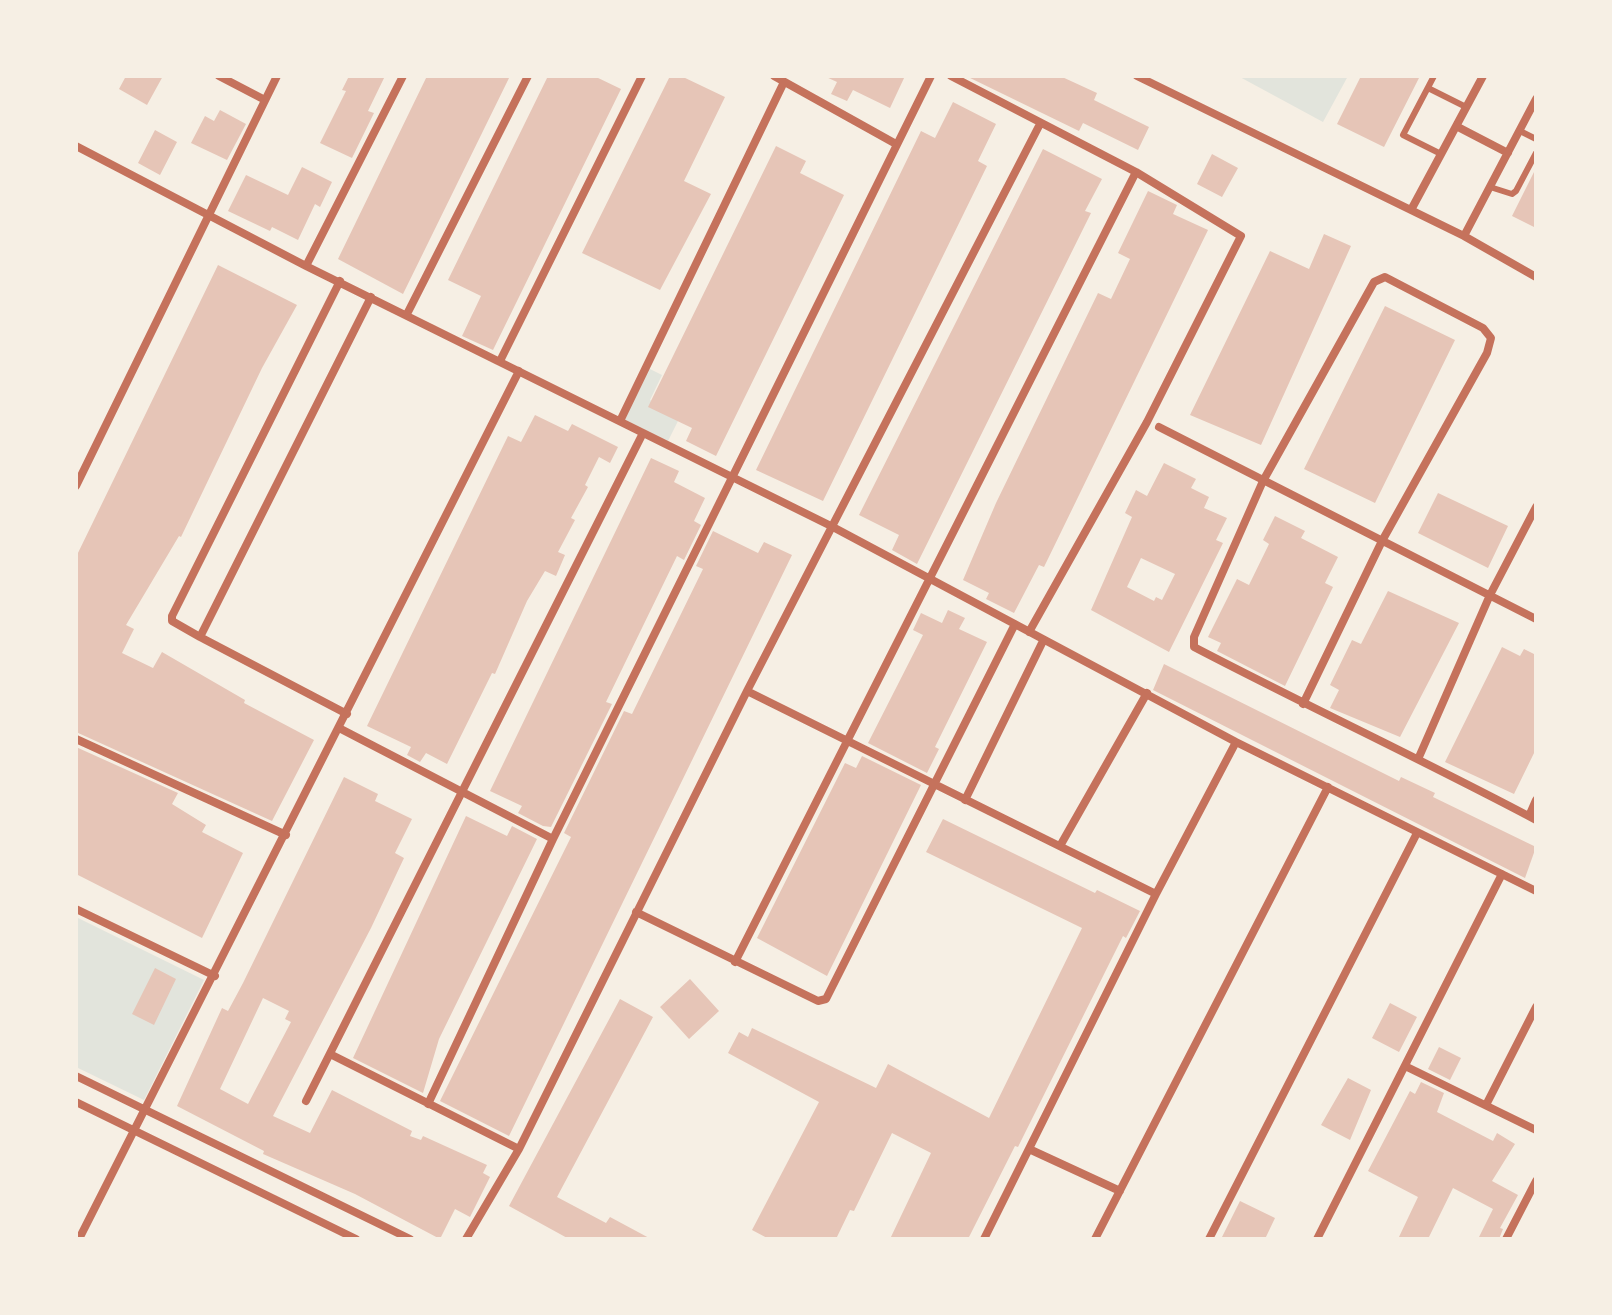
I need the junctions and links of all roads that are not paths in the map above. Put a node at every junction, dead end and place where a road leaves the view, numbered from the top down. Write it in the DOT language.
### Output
graph roads {
  1 [pos="219,76"];
  2 [pos="277,76"];
  3 [pos="403,76"];
  4 [pos="528,76"];
  5 [pos="642,76"];
  6 [pos="774,76"];
  7 [pos="931,76"];
  8 [pos="951,76"];
  9 [pos="1137,76"];
  10 [pos="1434,76"];
  11 [pos="1483,76"];
  12 [pos="784,82"];
  13 [pos="1428,88"];
  14 [pos="1536,99"];
  15 [pos="265,100"];
  16 [pos="1466,107"];
  17 [pos="1040,124"];
  18 [pos="1456,126"];
  19 [pos="1520,131"];
  20 [pos="1536,139"];
  21 [pos="896,144"];
  22 [pos="76,146"];
  23 [pos="1508,153"];
  24 [pos="1536,153"];
  25 [pos="1441,154"];
  26 [pos="1136,172"];
  27 [pos="1490,187"];
  28 [pos="1411,210"];
  29 [pos="211,213"];
  30 [pos="1464,236"];
  31 [pos="306,266"];
  32 [pos="1536,277"];
  33 [pos="340,281"];
  34 [pos="371,297"];
  35 [pos="407,314"];
  36 [pos="500,361"];
  37 [pos="519,371"];
  38 [pos="620,421"];
  39 [pos="1159,427"];
  40 [pos="643,433"];
  41 [pos="730,477"];
  42 [pos="1263,481"];
  43 [pos="76,486"];
  44 [pos="1536,507"];
  45 [pos="831,526"];
  46 [pos="1382,541"];
  47 [pos="931,581"];
  48 [pos="1490,595"];
  49 [pos="1536,619"];
  50 [pos="1015,624"];
  51 [pos="1029,632"];
  52 [pos="200,637"];
  53 [pos="1043,641"];
  54 [pos="747,691"];
  55 [pos="1147,693"];
  56 [pos="1303,704"];
  57 [pos="347,714"];
  58 [pos="339,728"];
  59 [pos="76,739"];
  60 [pos="848,742"];
  61 [pos="1236,742"];
  62 [pos="1419,757"];
  63 [pos="934,786"];
  64 [pos="460,789"];
  65 [pos="1325,792"];
  66 [pos="965,800"];
  67 [pos="1536,800"];
  68 [pos="1532,818"];
  69 [pos="1417,833"];
  70 [pos="286,835"];
  71 [pos="553,839"];
  72 [pos="1060,846"];
  73 [pos="1502,874"];
  74 [pos="1536,891"];
  75 [pos="1156,894"];
  76 [pos="76,909"];
  77 [pos="636,912"];
  78 [pos="735,962"];
  79 [pos="215,976"];
  80 [pos="1536,1007"];
  81 [pos="330,1054"];
  82 [pos="1405,1066"];
  83 [pos="76,1076"];
  84 [pos="306,1101"];
  85 [pos="76,1102"];
  86 [pos="428,1104"];
  87 [pos="1486,1105"];
  88 [pos="144,1107"];
  89 [pos="133,1127"];
  90 [pos="1536,1130"];
  91 [pos="519,1149"];
  92 [pos="1029,1149"];
  93 [pos="1536,1181"];
  94 [pos="1120,1191"];
  95 [pos="79,1238"];
  96 [pos="356,1239"];
  97 [pos="410,1239"];
  98 [pos="466,1239"];
  99 [pos="984,1239"];
  100 [pos="1095,1239"];
  101 [pos="1209,1239"];
  102 [pos="1317,1239"];
  103 [pos="1506,1239"];
  1 -- 15 [label="street"];
  2 -- 15 [label="street"];
  3 -- 31 [label="street"];
  4 -- 35 [label="street"];
  5 -- 36 [label="street"];
  6 -- 12 [label="street"];
  7 -- 21 [label="street"];
  8 -- 17 [label="street"];
  9 -- 28 [label="street"];
  10 -- 13 [label="lane"];
  11 -- 16 [label="street"];
  12 -- 21 [label="street"];
  12 -- 38 [label="street"];
  13 -- 16 [label="lane"];
  13 -- 25 [label="lane"];
  14 -- 19 [label="street"];
  15 -- 29 [label="street"];
  16 -- 18 [label="street"];
  17 -- 26 [label="street"];
  17 -- 45 [label="street"];
  18 -- 23 [label="street"];
  18 -- 25 [label="street"];
  19 -- 20 [label="lane"];
  19 -- 23 [label="street"];
  21 -- 41 [label="street"];
  22 -- 29 [label="street"];
  23 -- 27 [label="street"];
  24 -- 27 [label="lane"];
  25 -- 28 [label="street"];
  26 -- 47 [label="street"];
  26 -- 51 [label="street"];
  27 -- 30 [label="street"];
  28 -- 30 [label="street"];
  29 -- 31 [label="street"];
  29 -- 43 [label="street"];
  30 -- 32 [label="street"];
  31 -- 33 [label="street"];
  33 -- 34 [label="street"];
  33 -- 52 [label="street"];
  34 -- 35 [label="street"];
  34 -- 52 [label="street"];
  35 -- 36 [label="street"];
  36 -- 37 [label="street"];
  37 -- 38 [label="street"];
  37 -- 57 [label="street"];
  38 -- 40 [label="street"];
  39 -- 42 [label="street"];
  40 -- 41 [label="street"];
  40 -- 64 [label="street"];
  41 -- 45 [label="street"];
  41 -- 71 [label="street"];
  42 -- 46 [label="street"];
  42 -- 46 [label="street"];
  42 -- 56 [label="street"];
  44 -- 48 [label="street"];
  45 -- 47 [label="street"];
  45 -- 54 [label="street"];
  46 -- 48 [label="street"];
  46 -- 56 [label="street"];
  47 -- 50 [label="street"];
  47 -- 60 [label="street"];
  48 -- 49 [label="street"];
  48 -- 62 [label="street"];
  50 -- 51 [label="street"];
  50 -- 63 [label="street"];
  51 -- 53 [label="street"];
  52 -- 57 [label="street"];
  53 -- 55 [label="street"];
  53 -- 66 [label="street"];
  54 -- 60 [label="street"];
  54 -- 77 [label="street"];
  55 -- 61 [label="street"];
  55 -- 72 [label="street"];
  56 -- 62 [label="street"];
  57 -- 58 [label="street"];
  58 -- 64 [label="street"];
  58 -- 70 [label="street"];
  59 -- 70 [label="street"];
  60 -- 63 [label="street"];
  60 -- 78 [label="street"];
  61 -- 65 [label="street"];
  61 -- 75 [label="street"];
  62 -- 68 [label="street"];
  63 -- 66 [label="street"];
  63 -- 78 [label="street"];
  64 -- 71 [label="street"];
  64 -- 81 [label="street"];
  65 -- 69 [label="street"];
  65 -- 94 [label="street"];
  66 -- 72 [label="street"];
  67 -- 68 [label="street"];
  69 -- 73 [label="street"];
  69 -- 101 [label="street"];
  70 -- 79 [label="street"];
  71 -- 86 [label="street"];
  72 -- 75 [label="street"];
  73 -- 74 [label="street"];
  73 -- 82 [label="street"];
  75 -- 92 [label="street"];
  76 -- 79 [label="street"];
  77 -- 78 [label="street"];
  77 -- 91 [label="street"];
  79 -- 88 [label="street"];
  80 -- 87 [label="street"];
  81 -- 84 [label="street"];
  81 -- 86 [label="street"];
  82 -- 87 [label="street"];
  82 -- 102 [label="street"];
  83 -- 88 [label="street"];
  85 -- 89 [label="street"];
  86 -- 91 [label="street"];
  87 -- 90 [label="street"];
  88 -- 89 [label="street"];
  88 -- 97 [label="street"];
  89 -- 95 [label="street"];
  89 -- 96 [label="street"];
  91 -- 98 [label="street"];
  92 -- 94 [label="street"];
  92 -- 99 [label="street"];
  93 -- 103 [label="street"];
  94 -- 100 [label="street"];
}
